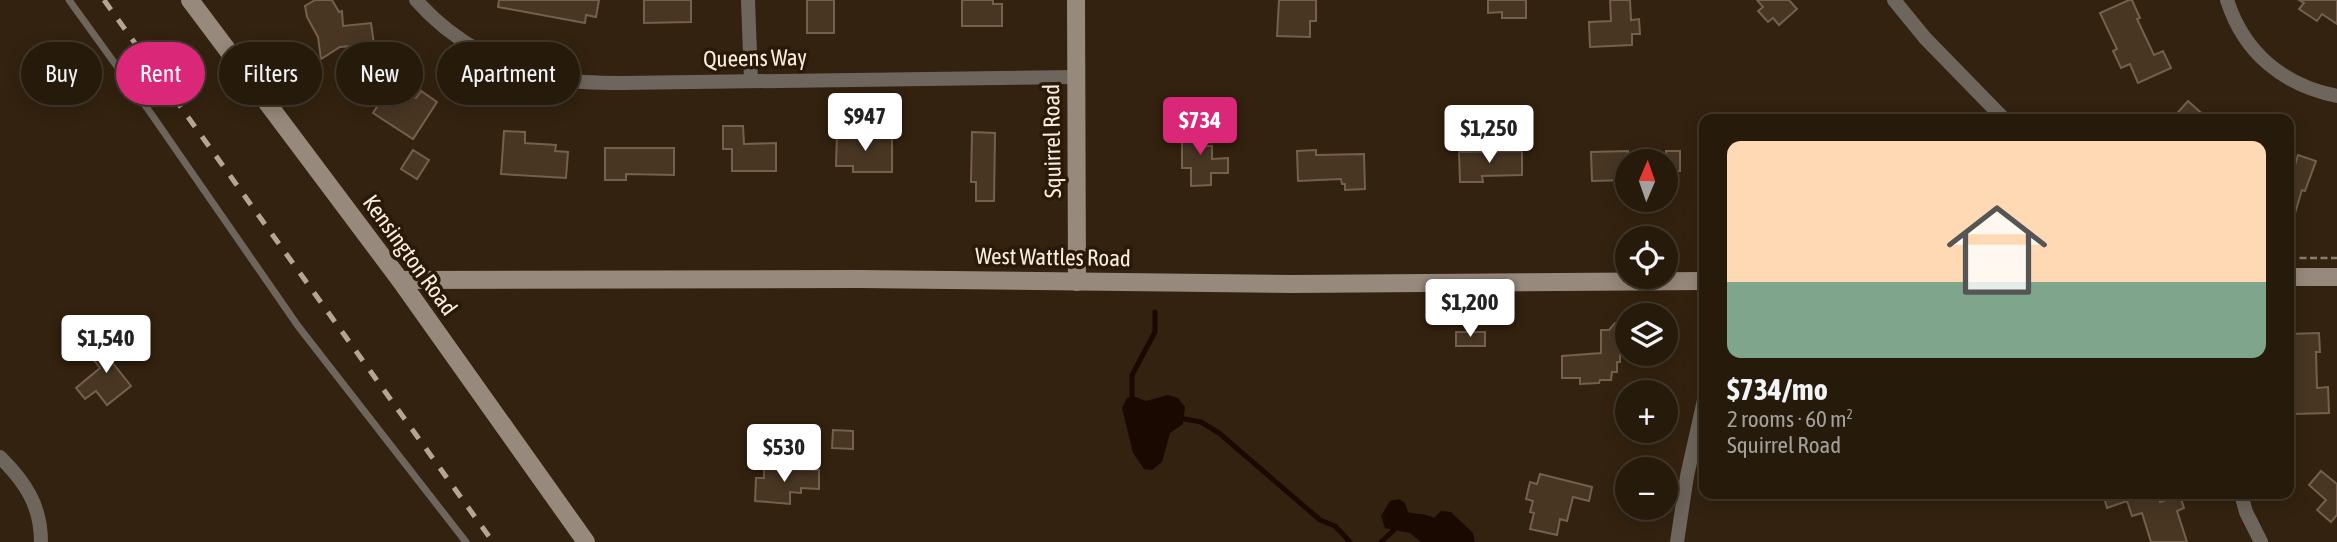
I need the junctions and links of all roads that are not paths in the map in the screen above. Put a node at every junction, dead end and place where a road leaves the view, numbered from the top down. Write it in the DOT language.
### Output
graph roads {
  1 [pos="69,0"];
  2 [pos="190,0"];
  3 [pos="416,0"];
  4 [pos="748,0"];
  5 [pos="1076,0"];
  6 [pos="1894,0"];
  7 [pos="2227,0"];
  8 [pos="1076,77"];
  9 [pos="751,81"];
  10 [pos="2337,96"];
  11 [pos="1999,114"];
  12 [pos="2294,277"];
  13 [pos="2337,277"];
  14 [pos="400,280"];
  15 [pos="1699,281"];
  16 [pos="1077,282"];
  17 [pos="1699,422"];
  18 [pos="0,457"];
  19 [pos="2242,499"];
  20 [pos="41,542"];
  21 [pos="466,542"];
  22 [pos="586,542"];
  23 [pos="1677,542"];
  24 [pos="2261,542"];
  1 -- 21 [label="lane"];
  2 -- 14 [label="street, Kensington Road"];
  3 -- 9 [label="street, Queens Way"];
  4 -- 9 [label="street"];
  5 -- 8 [label="street, Squirrel Road"];
  6 -- 11 [label="street"];
  7 -- 10 [label="street"];
  8 -- 9 [label="street, Queens Way"];
  8 -- 16 [label="street, Squirrel Road"];
  12 -- 13 [label="street"];
  14 -- 16 [label="street, West Wattles Road"];
  14 -- 22 [label="street, Kensington Road"];
  15 -- 16 [label="street, West Wattles Road"];
  17 -- 23 [label="street"];
  18 -- 20 [label="street"];
  19 -- 24 [label="street"];
}
